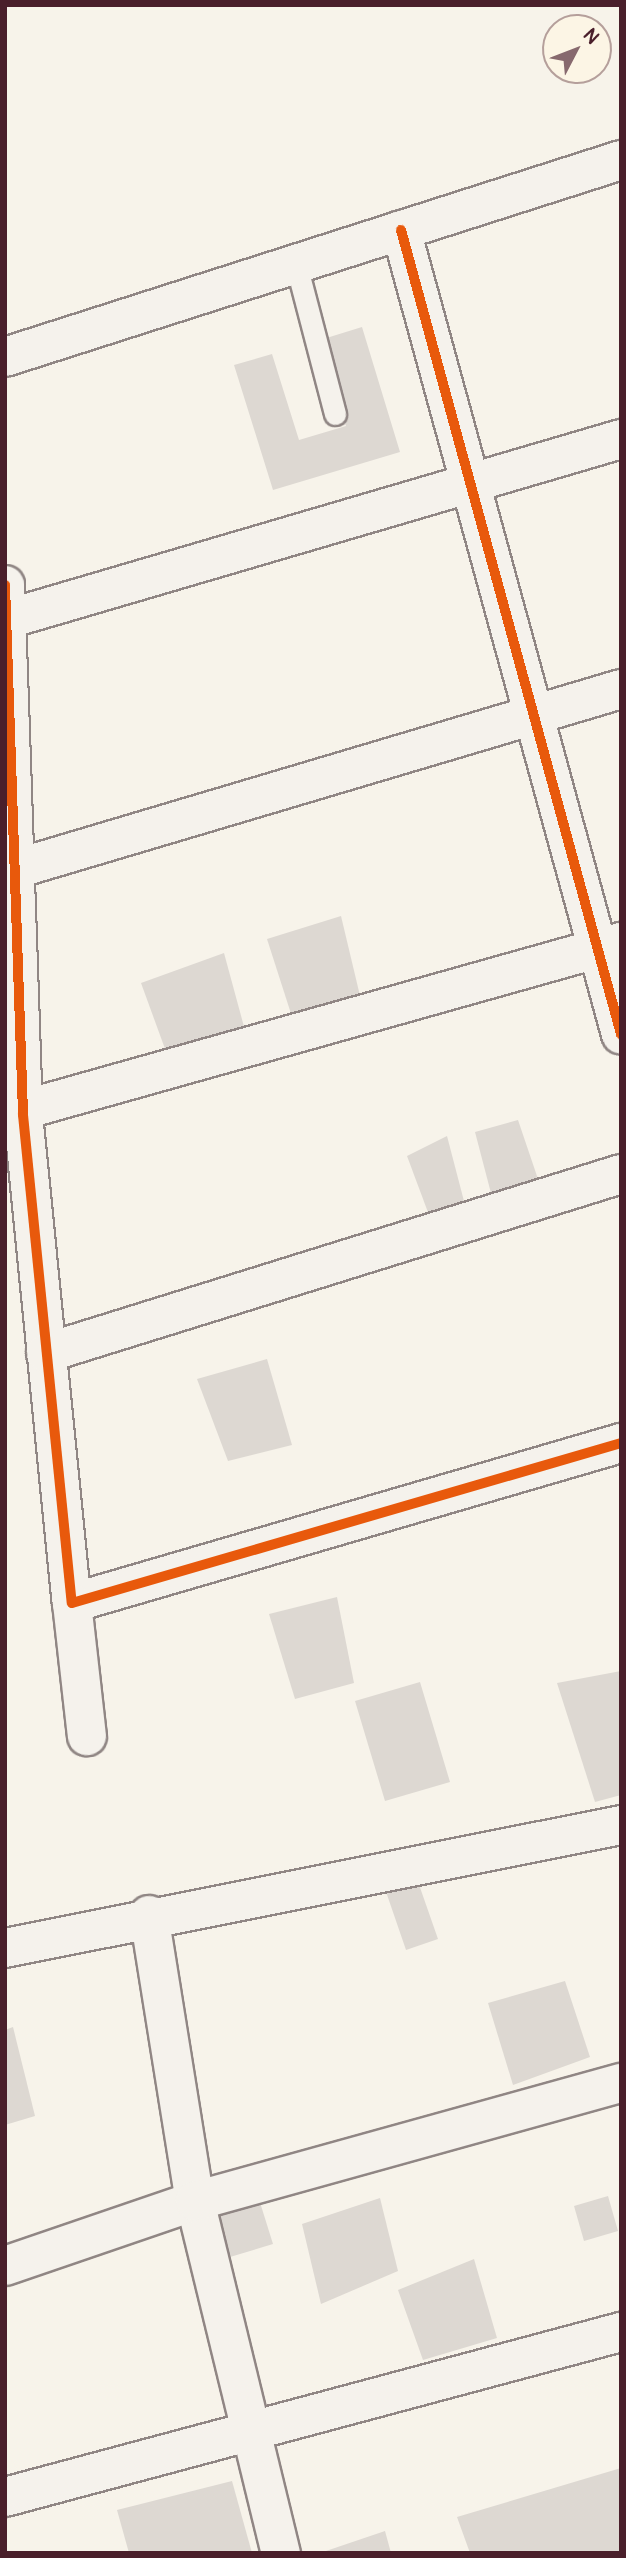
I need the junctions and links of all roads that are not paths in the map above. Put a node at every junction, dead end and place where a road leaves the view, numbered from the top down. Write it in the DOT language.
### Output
graph roads {
  1 [pos="621,160"];
  2 [pos="401,230"];
  3 [pos="296,264"];
  4 [pos="5,357"];
  5 [pos="334,414"];
  6 [pos="621,439"];
  7 [pos="469,483"];
  8 [pos="8,601"];
  9 [pos="621,689"];
  10 [pos="532,716"];
  11 [pos="12,870"];
  12 [pos="608,946"];
  13 [pos="621,1034"];
  14 [pos="14,1115"];
  15 [pos="621,1174"];
  16 [pos="46,1353"];
  17 [pos="621,1443"];
  18 [pos="72,1603"];
  19 [pos="87,1736"];
  20 [pos="621,1825"];
  21 [pos="149,1915"];
  22 [pos="5,1948"];
  23 [pos="621,2083"];
  24 [pos="195,2201"];
  25 [pos="5,2266"];
  26 [pos="621,2332"];
  27 [pos="256,2429"];
  28 [pos="5,2497"];
  29 [pos="281,2553"];
  1 -- 2 [label="street"];
  2 -- 3 [label="street"];
  2 -- 7 [label="street"];
  3 -- 4 [label="street"];
  3 -- 5 [label="lane"];
  6 -- 7 [label="street"];
  7 -- 8 [label="street"];
  7 -- 10 [label="street"];
  8 -- 11 [label="street"];
  9 -- 10 [label="street"];
  10 -- 11 [label="street"];
  10 -- 12 [label="street"];
  11 -- 14 [label="street"];
  12 -- 13 [label="street"];
  12 -- 14 [label="street"];
  14 -- 16 [label="street"];
  15 -- 16 [label="street"];
  16 -- 18 [label="street"];
  17 -- 18 [label="street"];
  18 -- 19 [label="street"];
  20 -- 21 [label="street"];
  21 -- 22 [label="street"];
  21 -- 24 [label="street"];
  23 -- 24 [label="street"];
  24 -- 25 [label="street"];
  24 -- 27 [label="street"];
  26 -- 27 [label="street"];
  27 -- 28 [label="street"];
  27 -- 29 [label="street"];
}
